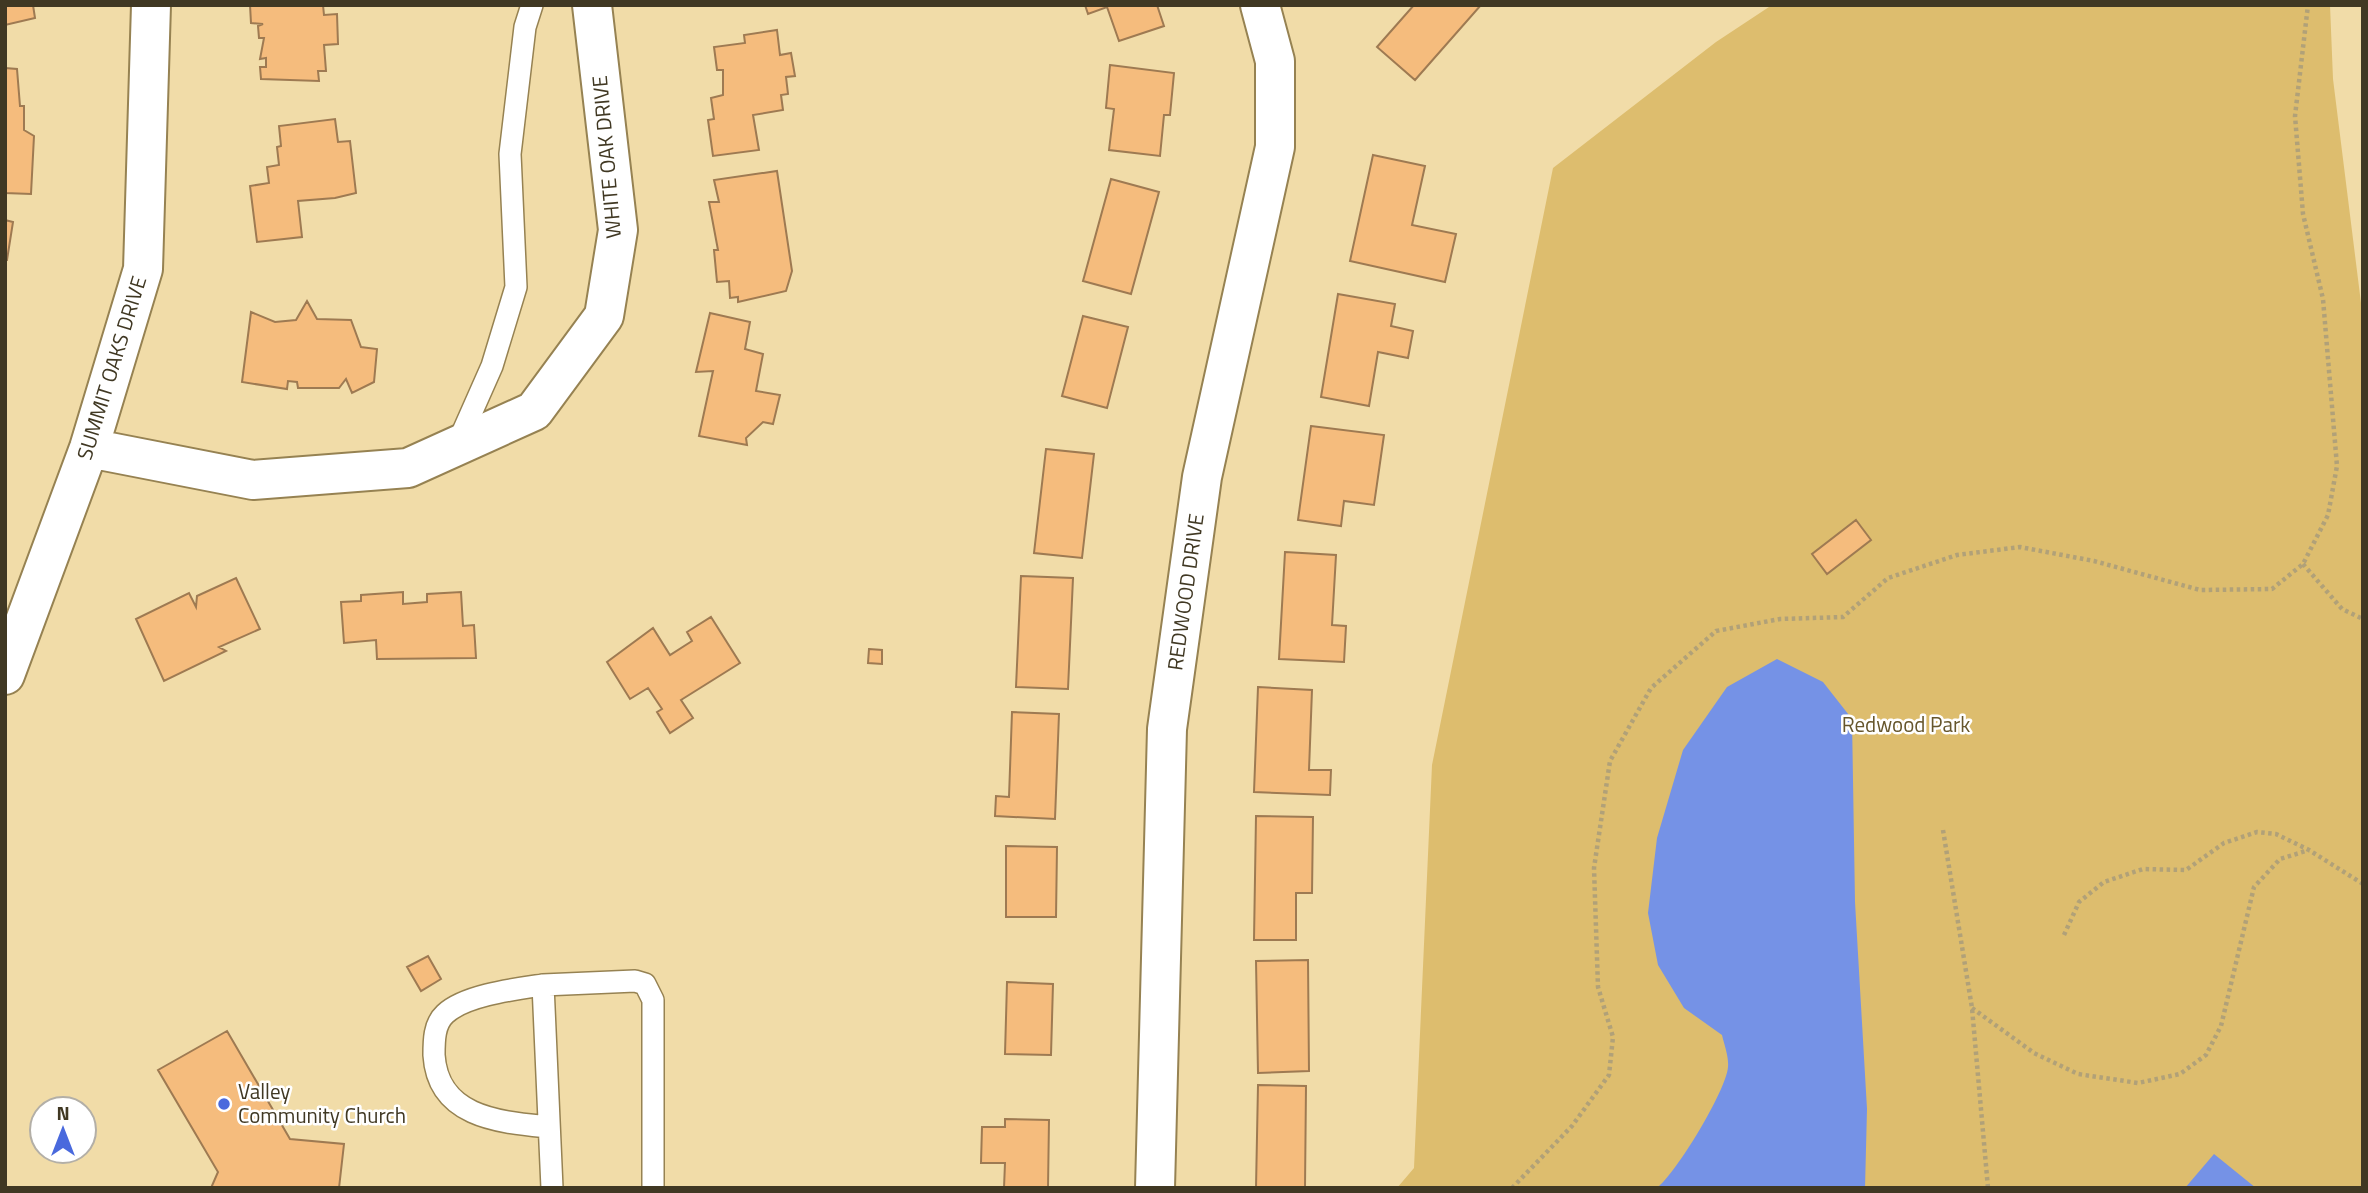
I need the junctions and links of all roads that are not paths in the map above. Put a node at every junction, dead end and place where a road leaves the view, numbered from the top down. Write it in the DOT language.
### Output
graph roads {
  1 [pos="151,5"];
  2 [pos="532,5"];
  3 [pos="592,5"];
  4 [pos="1260,5"];
  5 [pos="456,447"];
  6 [pos="89,448"];
  7 [pos="5,675"];
  8 [pos="543,985"];
  9 [pos="549,1127"];
  10 [pos="552,1188"];
  11 [pos="653,1188"];
  12 [pos="1155,1188"];
  1 -- 6 [label="street, SUMMIT OAKS DRIVE"];
  2 -- 5 [label="lane"];
  3 -- 5 [label="street, WHITE OAK DRIVE"];
  4 -- 12 [label="street, REDWOOD DRIVE"];
  5 -- 6 [label="street, WHITE OAK DRIVE"];
  6 -- 7 [label="street, SUMMIT OAKS DRIVE"];
  8 -- 9 [label="lane"];
  8 -- 9 [label="lane"];
  8 -- 11 [label="lane"];
  9 -- 10 [label="lane"];
}
